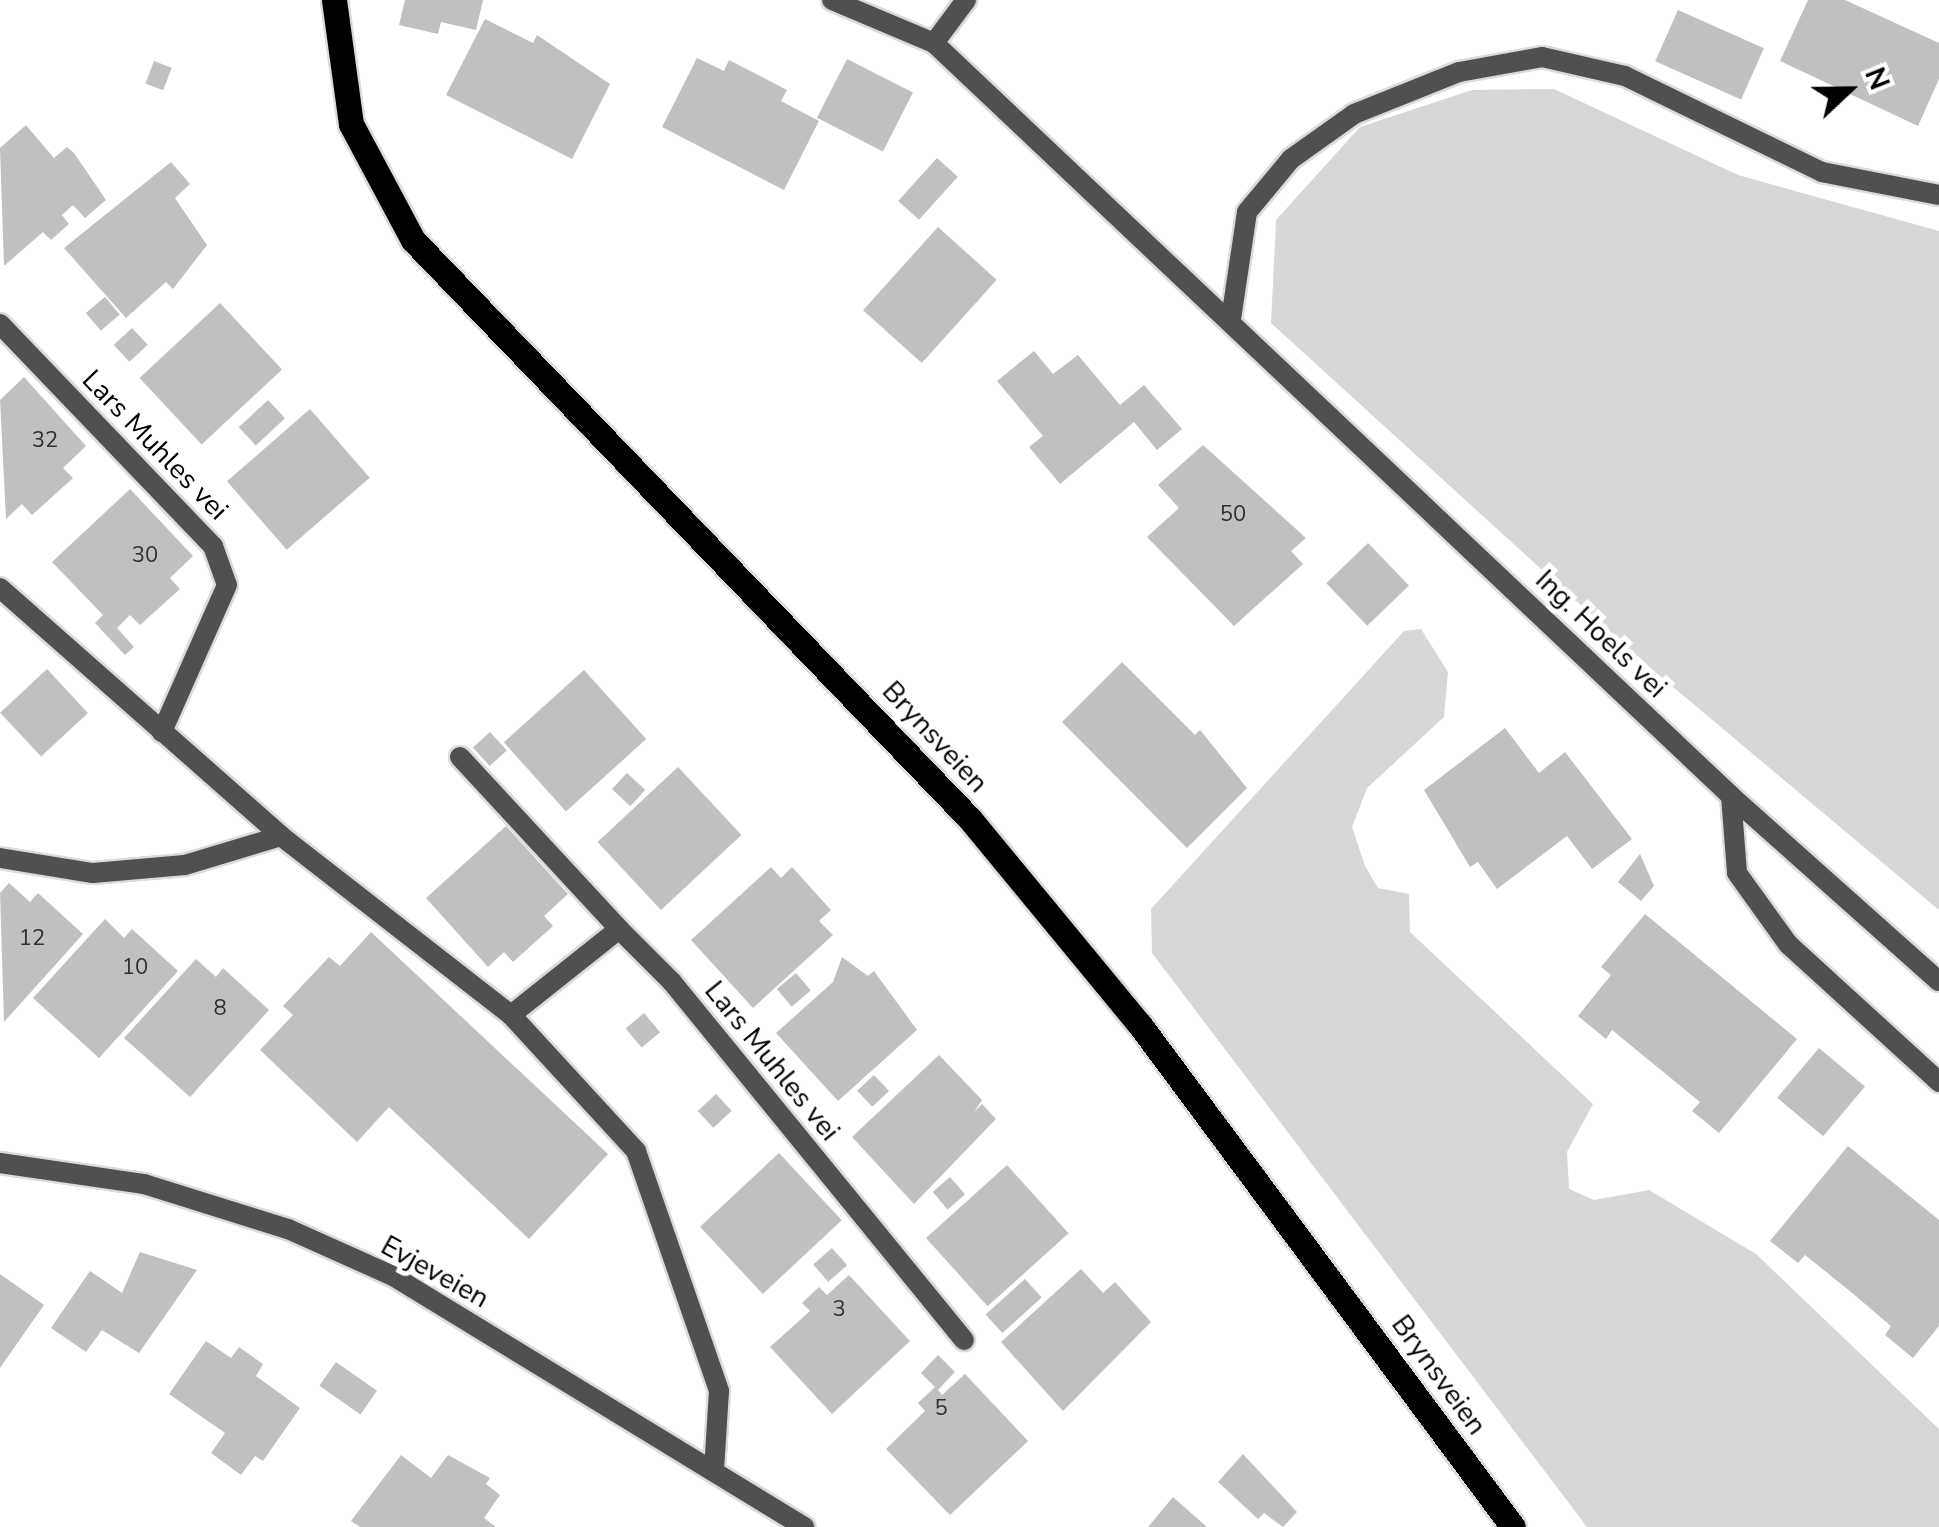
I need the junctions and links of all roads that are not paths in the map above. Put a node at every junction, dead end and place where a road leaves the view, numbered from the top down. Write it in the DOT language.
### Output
graph roads {
  1 [pos="334,0"];
  2 [pos="832,0"];
  3 [pos="966,0"];
  4 [pos="934,43"];
  5 [pos="1939,195"];
  6 [pos="1231,320"];
  7 [pos="0,324"];
  8 [pos="0,588"];
  9 [pos="162,732"];
  10 [pos="460,758"];
  11 [pos="1732,796"];
  12 [pos="281,836"];
  13 [pos="0,858"];
  14 [pos="619,929"];
  15 [pos="1939,981"];
  16 [pos="510,1016"];
  17 [pos="1939,1082"];
  18 [pos="0,1163"];
  19 [pos="964,1340"];
  20 [pos="714,1471"];
  21 [pos="804,1527"];
  22 [pos="1514,1527"];
  1 -- 22 [label="main road, Brynsveien"];
  2 -- 4 [label="street, Ing. Hoels vei"];
  3 -- 4 [label="street"];
  4 -- 6 [label="street, Ing. Hoels vei"];
  5 -- 6 [label="street"];
  6 -- 11 [label="street, Ing. Hoels vei"];
  7 -- 9 [label="street, Lars Muhles vei"];
  8 -- 9 [label="street"];
  9 -- 12 [label="street"];
  10 -- 14 [label="street, Lars Muhles vei"];
  11 -- 15 [label="street, Ing. Hoels vei"];
  11 -- 17 [label="street"];
  12 -- 13 [label="street"];
  12 -- 16 [label="street"];
  14 -- 16 [label="street"];
  14 -- 19 [label="street, Lars Muhles vei"];
  16 -- 20 [label="street"];
  18 -- 20 [label="street, Evjeveien"];
  20 -- 21 [label="street, Evjeveien"];
}
